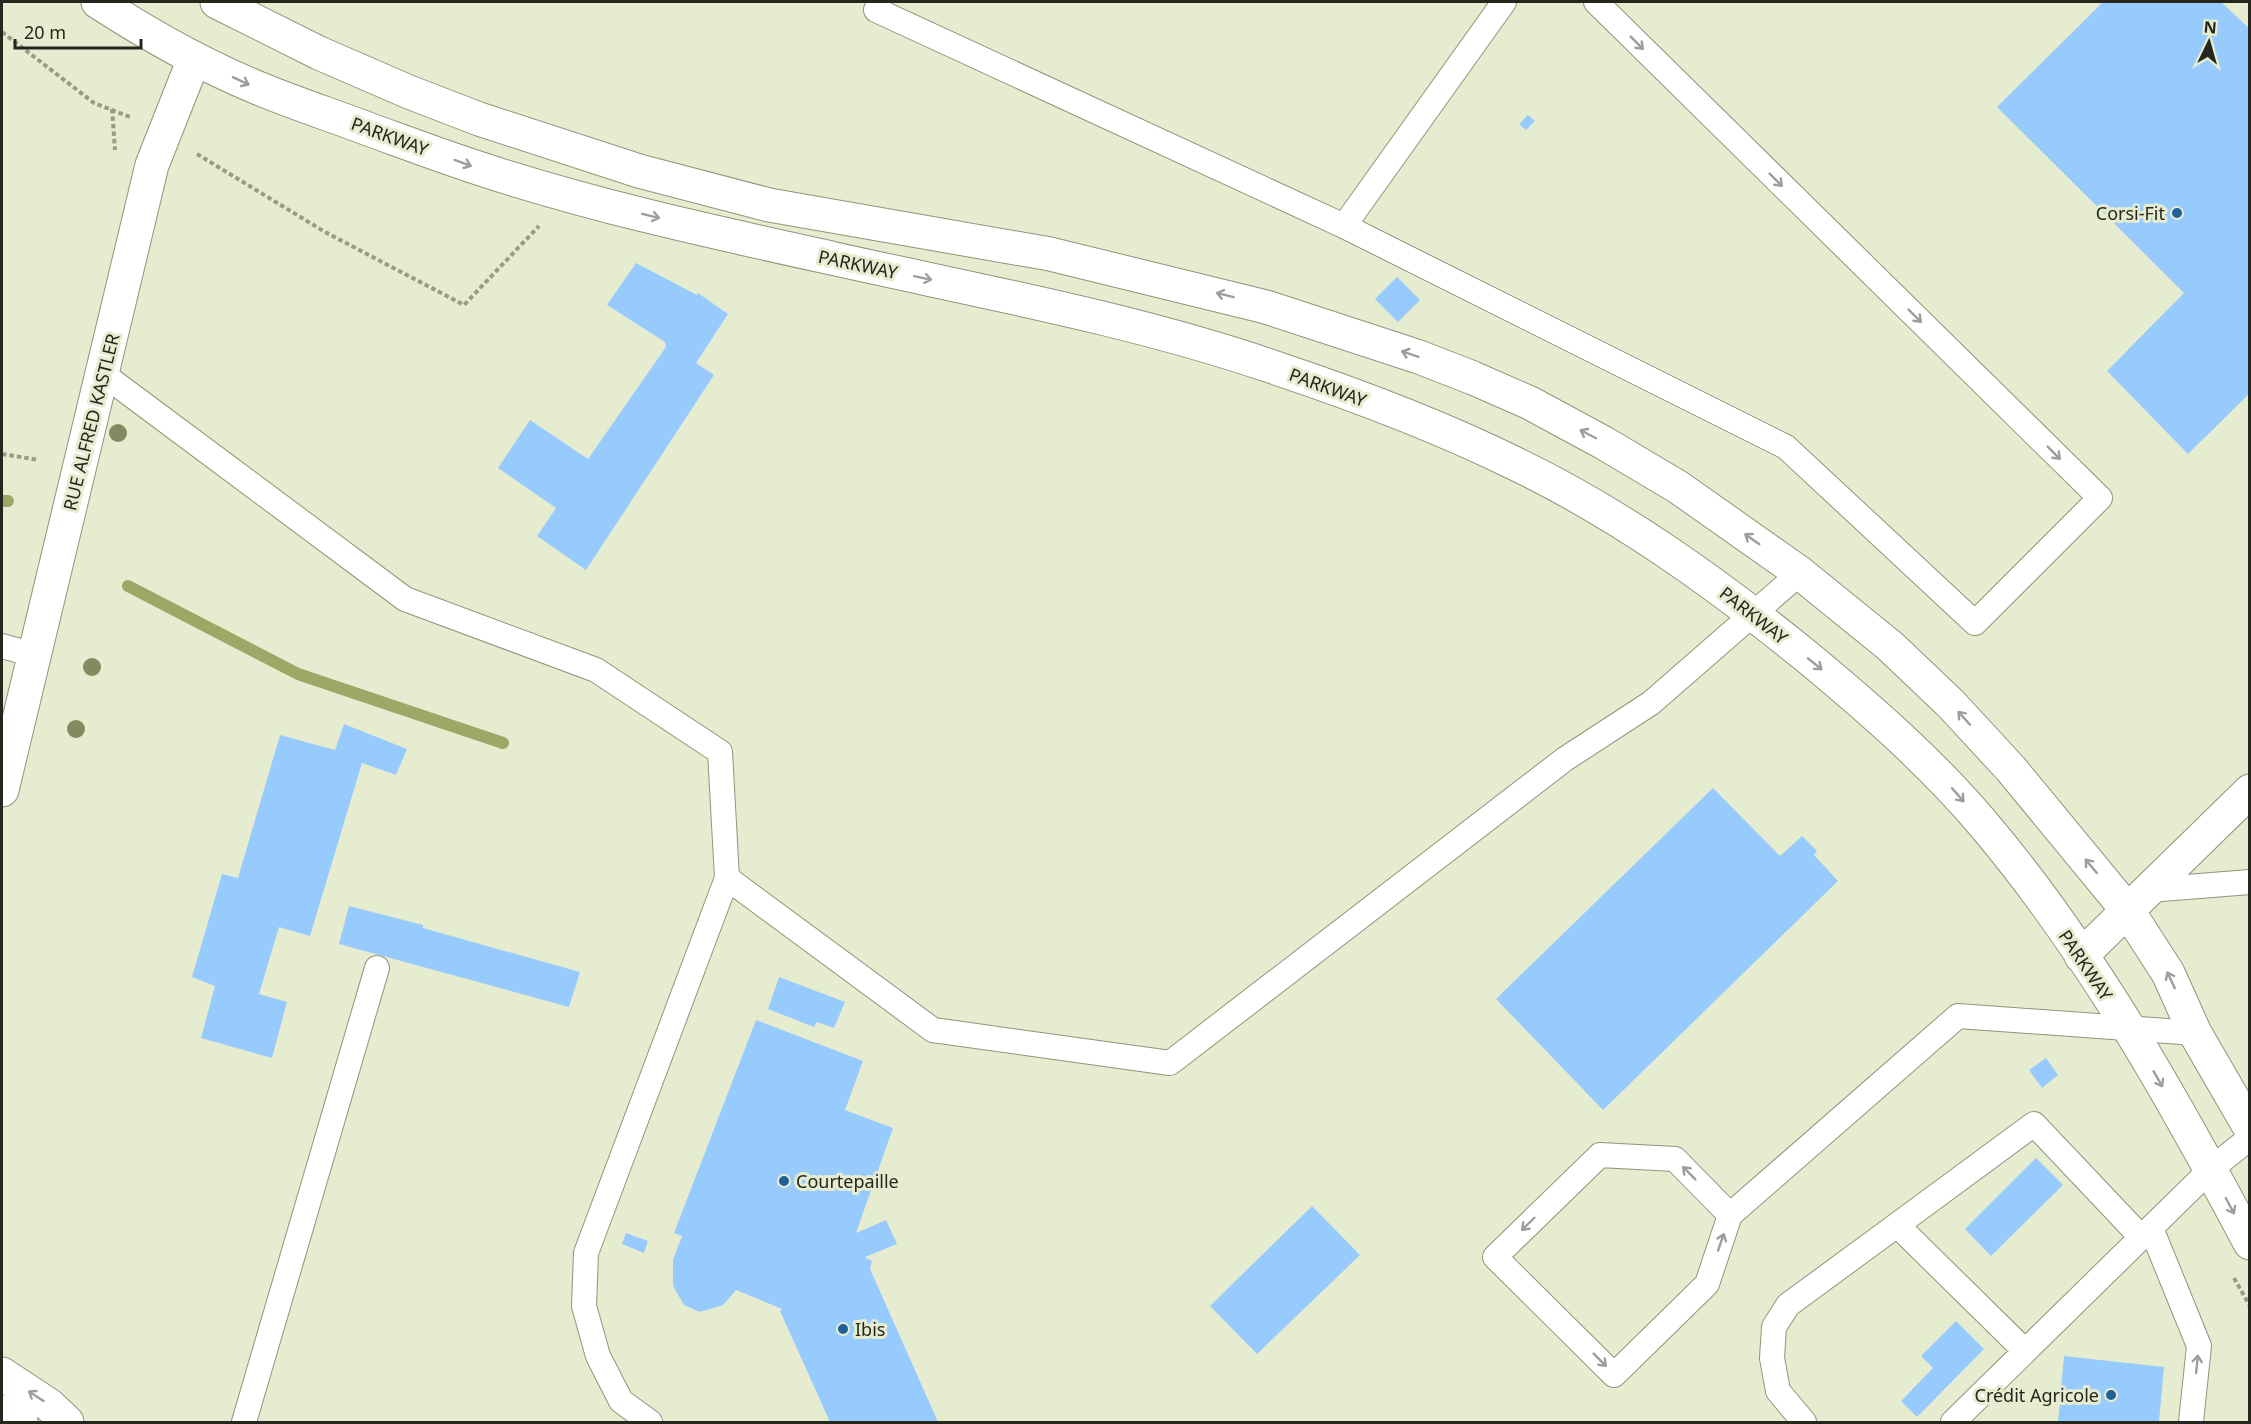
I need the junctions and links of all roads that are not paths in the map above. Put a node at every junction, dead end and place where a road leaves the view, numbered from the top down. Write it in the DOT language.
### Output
graph roads {
  1 [pos="98,2"];
  2 [pos="217,2"];
  3 [pos="1504,2"];
  4 [pos="1596,2"];
  5 [pos="870,4"];
  6 [pos="194,59"];
  7 [pos="1344,225"];
  8 [pos="103,374"];
  9 [pos="1800,573"];
  10 [pos="1753,613"];
  11 [pos="2,646"];
  12 [pos="34,655"];
  13 [pos="2,790"];
  14 [pos="2250,790"];
  15 [pos="727,878"];
  16 [pos="2250,882"];
  17 [pos="2138,900"];
  18 [pos="2081,956"];
  19 [pos="376,968"];
  20 [pos="2129,1028"];
  21 [pos="2194,1034"];
  22 [pos="2250,1128"];
  23 [pos="2250,1138"];
  24 [pos="2211,1169"];
  25 [pos="1731,1215"];
  26 [pos="1897,1225"];
  27 [pos="2146,1233"];
  28 [pos="2250,1243"];
  29 [pos="2025,1351"];
  30 [pos="2,1374"];
  31 [pos="2,1412"];
  32 [pos="21,1422"];
  33 [pos="67,1422"];
  34 [pos="244,1422"];
  35 [pos="650,1422"];
  36 [pos="1804,1422"];
  37 [pos="1954,1422"];
  38 [pos="2191,1422"];
  1 -- 6 [label="street, PARKWAY"];
  9 -- 2 [label="street, one-way"];
  3 -- 7 [label="lane"];
  4 -- 7 [label="lane, one-way"];
  5 -- 7 [label="lane"];
  6 -- 8 [label="street, RUE ALFRED KASTLER"];
  6 -- 10 [label="street, PARKWAY, one-way"];
  8 -- 12 [label="street, RUE ALFRED KASTLER"];
  8 -- 15 [label="lane"];
  9 -- 10 [label="lane"];
  17 -- 9 [label="street, one-way"];
  10 -- 15 [label="lane"];
  10 -- 18 [label="street, PARKWAY, one-way"];
  11 -- 12 [label="lane"];
  12 -- 13 [label="street, RUE ALFRED KASTLER"];
  14 -- 17 [label="street"];
  15 -- 35 [label="lane"];
  16 -- 17 [label="lane"];
  17 -- 18 [label="street"];
  21 -- 17 [label="street, one-way"];
  18 -- 20 [label="street, PARKWAY"];
  19 -- 34 [label="lane"];
  20 -- 21 [label="lane"];
  20 -- 24 [label="street, PARKWAY, one-way"];
  20 -- 25 [label="lane"];
  21 -- 22 [label="street"];
  23 -- 24 [label="lane"];
  24 -- 27 [label="lane"];
  24 -- 28 [label="street, PARKWAY, one-way"];
  25 -- 25 [label="lane, one-way"];
  26 -- 27 [label="lane"];
  26 -- 29 [label="lane"];
  26 -- 36 [label="lane"];
  27 -- 29 [label="lane"];
  38 -- 27 [label="lane, one-way"];
  29 -- 37 [label="lane"];
  33 -- 30 [label="street, one-way"];
  31 -- 32 [label="street"];
}
